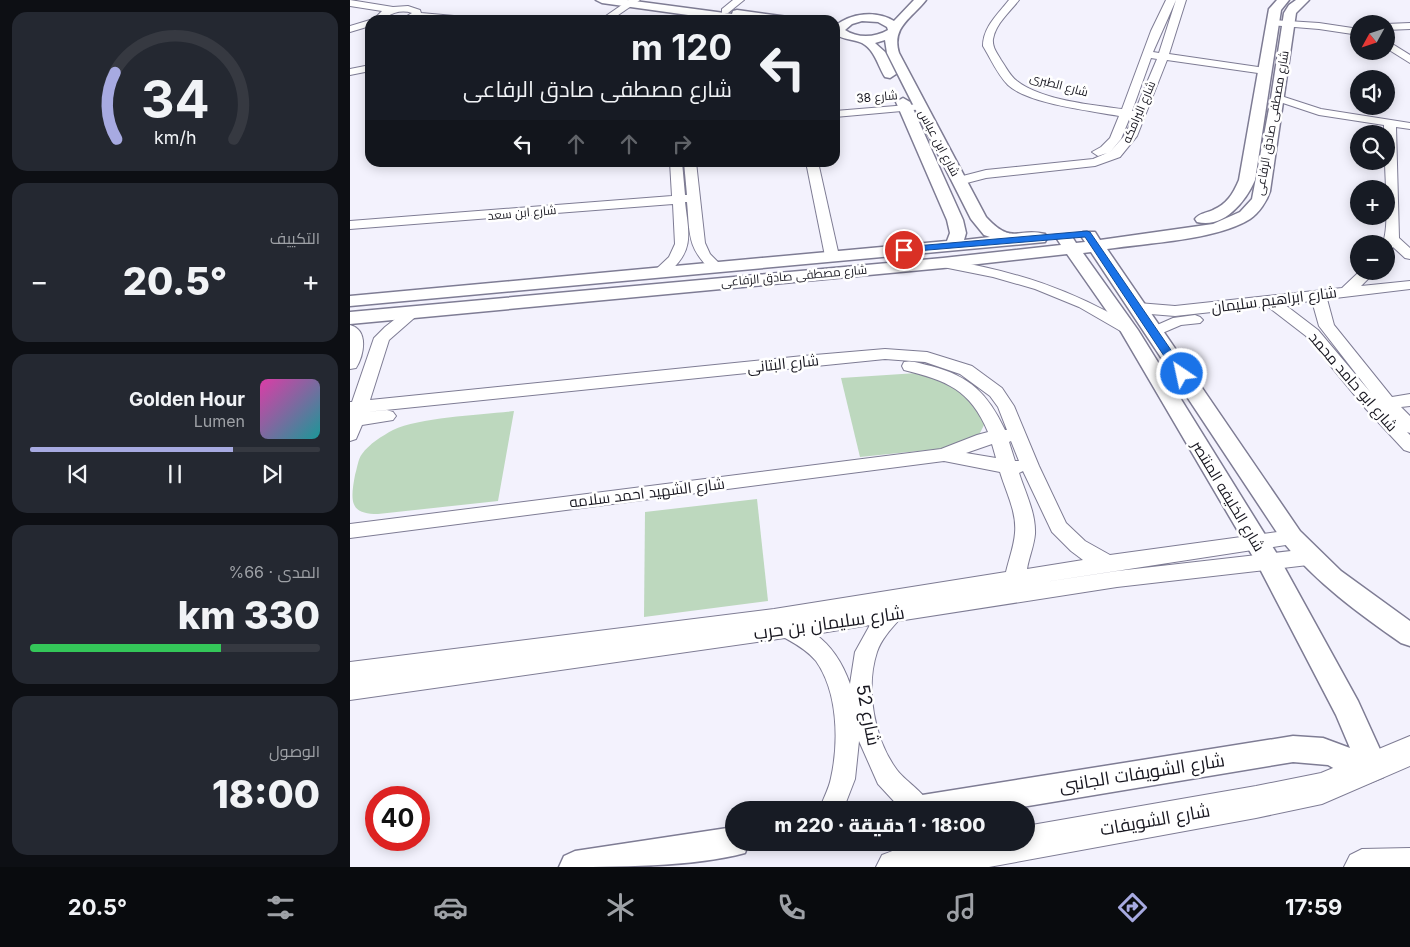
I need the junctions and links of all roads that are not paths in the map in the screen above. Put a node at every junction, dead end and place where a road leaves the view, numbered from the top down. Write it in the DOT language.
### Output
graph roads {
  1 [pos="602,0"];
  2 [pos="739,0"];
  3 [pos="909,0"];
  4 [pos="920,0"];
  5 [pos="1014,0"];
  6 [pos="1023,0"];
  7 [pos="1172,0"];
  8 [pos="1181,0"];
  9 [pos="1283,0"];
  10 [pos="1303,0"];
  11 [pos="350,3"];
  12 [pos="638,4"];
  13 [pos="394,10"];
  14 [pos="725,11"];
  15 [pos="1169,14"];
  16 [pos="382,15"];
  17 [pos="416,15"];
  18 [pos="615,15"];
  19 [pos="625,15"];
  20 [pos="711,15"];
  21 [pos="753,15"];
  22 [pos="878,19"];
  23 [pos="1281,20"];
  24 [pos="848,21"];
  25 [pos="840,22"];
  26 [pos="365,24"];
  27 [pos="1350,25"];
  28 [pos="1410,26"];
  29 [pos="840,27"];
  30 [pos="350,28"];
  31 [pos="1000,28"];
  32 [pos="893,30"];
  33 [pos="1410,30"];
  34 [pos="1350,31"];
  35 [pos="1395,31"];
  36 [pos="840,33"];
  37 [pos="1395,33"];
  38 [pos="864,39"];
  39 [pos="999,40"];
  40 [pos="1395,40"];
  41 [pos="1395,42"];
  42 [pos="1149,52"];
  43 [pos="1410,52"];
  44 [pos="1163,54"];
  45 [pos="1410,60"];
  46 [pos="365,65"];
  47 [pos="350,67"];
  48 [pos="1265,68"];
  49 [pos="365,69"];
  50 [pos="350,72"];
  51 [pos="1143,104"];
  52 [pos="1277,106"];
  53 [pos="913,108"];
  54 [pos="1128,108"];
  55 [pos="1319,112"];
  56 [pos="840,114"];
  57 [pos="1139,115"];
  58 [pos="1390,123"];
  59 [pos="1410,126"];
  60 [pos="676,167"];
  61 [pos="690,167"];
  62 [pos="813,167"];
  63 [pos="951,167"];
  64 [pos="959,181"];
  65 [pos="693,193"];
  66 [pos="677,194"];
  67 [pos="350,217"];
  68 [pos="350,225"];
  69 [pos="1389,235"];
  70 [pos="1009,240"];
  71 [pos="1080,241"];
  72 [pos="954,245"];
  73 [pos="1395,246"];
  74 [pos="1410,255"];
  75 [pos="832,256"];
  76 [pos="943,263"];
  77 [pos="717,268"];
  78 [pos="659,273"];
  79 [pos="1360,280"];
  80 [pos="1410,285"];
  81 [pos="1347,292"];
  82 [pos="1410,296"];
  83 [pos="1320,300"];
  84 [pos="350,301"];
  85 [pos="1277,306"];
  86 [pos="1138,308"];
  87 [pos="413,312"];
  88 [pos="350,318"];
  89 [pos="350,330"];
  90 [pos="1129,330"];
  91 [pos="1153,332"];
  92 [pos="1336,351"];
  93 [pos="350,364"];
  94 [pos="803,365"];
  95 [pos="1410,400"];
  96 [pos="1380,404"];
  97 [pos="353,418"];
  98 [pos="1410,427"];
  99 [pos="1018,435"];
  100 [pos="998,437"];
  101 [pos="1410,446"];
  102 [pos="944,455"];
  103 [pos="1030,466"];
  104 [pos="1008,467"];
  105 [pos="350,531"];
  106 [pos="1292,537"];
  107 [pos="1262,552"];
  108 [pos="1308,557"];
  109 [pos="1114,571"];
  110 [pos="1017,586"];
  111 [pos="892,614"];
  112 [pos="787,629"];
  113 [pos="1410,635"];
  114 [pos="652,640"];
  115 [pos="350,671"];
  116 [pos="350,690"];
  117 [pos="1410,751"];
  118 [pos="1368,769"];
  119 [pos="835,801"];
  120 [pos="909,801"];
  121 [pos="973,801"];
  122 [pos="725,843"];
  123 [pos="1410,866"];
  124 [pos="575,867"];
  125 [pos="894,867"];
  126 [pos="1362,867"];
  1 -- 12 [label="street"];
  2 -- 14 [label="street"];
  3 -- 22 [label="street"];
  4 -- 32 [label="street"];
  5 -- 31 [label="street, شارع الطبرى"];
  6 -- 31 [label="street, شارع الطبرى"];
  7 -- 15 [label="street, شارع البرامكه"];
  8 -- 15 [label="street, شارع البرامكه"];
  9 -- 23 [label="street, شارع مصطفى صادق الرفاعى"];
  10 -- 23 [label="street"];
  11 -- 13 [label="street"];
  12 -- 14 [label="street"];
  12 -- 18 [label="street"];
  12 -- 19 [label="street"];
  12 -- 20 [label="street"];
  13 -- 16 [label="street"];
  13 -- 17 [label="street"];
  14 -- 21 [label="street"];
  15 -- 42 [label="street, شارع البرامكه"];
  15 -- 44 [label="street, شارع البرامكه"];
  22 -- 24 [label="street"];
  22 -- 32 [label="street"];
  23 -- 27 [label="street"];
  23 -- 34 [label="street"];
  23 -- 48 [label="street, شارع مصطفى صادق الرفاعى"];
  23 -- 52 [label="street, شارع مصطفى صادق الرفاعى"];
  24 -- 25 [label="street"];
  24 -- 29 [label="street"];
  26 -- 30 [label="street"];
  28 -- 35 [label="street"];
  31 -- 54 [label="street, شارع الطبرى"];
  32 -- 38 [label="street"];
  32 -- 53 [label="street, شارع ابن عباس"];
  33 -- 37 [label="street"];
  36 -- 38 [label="street"];
  38 -- 53 [label="street, شارع ابن عباس"];
  39 -- 54 [label="street, شارع الطبرى"];
  40 -- 43 [label="street"];
  41 -- 45 [label="street"];
  42 -- 44 [label="street"];
  42 -- 54 [label="street, شارع البرامكه"];
  44 -- 48 [label="street"];
  44 -- 51 [label="street, شارع البرامكه"];
  46 -- 47 [label="street"];
  48 -- 71 [label="street, شارع مصطفى صادق الرفاعى"];
  49 -- 50 [label="street"];
  51 -- 54 [label="street, شارع الطبرى"];
  51 -- 57 [label="street, شارع البرامكه"];
  52 -- 55 [label="street"];
  52 -- 55 [label="street"];
  52 -- 71 [label="street, شارع مصطفى صادق الرفاعى"];
  53 -- 56 [label="street, شارع 38"];
  53 -- 63 [label="street, شارع ابن عباس"];
  53 -- 72 [label="street, شارع ابن عباس"];
  54 -- 57 [label="street, شارع الطبرى"];
  54 -- 63 [label="street, شارع البرامكه"];
  55 -- 58 [label="street"];
  57 -- 64 [label="street, شارع البرامكه"];
  58 -- 59 [label="street"];
  58 -- 69 [label="street"];
  60 -- 66 [label="street"];
  61 -- 65 [label="street"];
  62 -- 75 [label="street"];
  63 -- 64 [label="street, شارع ابن عباس"];
  64 -- 70 [label="street, شارع ابن عباس"];
  65 -- 66 [label="street, شارع ابن سعد"];
  65 -- 77 [label="street"];
  66 -- 67 [label="street, شارع ابن سعد"];
  66 -- 68 [label="street, شارع ابن سعد"];
  66 -- 78 [label="street"];
  70 -- 71 [label="street, شارع مصطفى صادق الرفاعى"];
  70 -- 72 [label="street, شارع مصطفى صادق الرفاعى"];
  71 -- 76 [label="street, شارع مصطفى صادق الرفاعى"];
  71 -- 86 [label="street, شارع الخليفه المنتصر"];
  71 -- 90 [label="street, شارع الخليفه المنتصر"];
  72 -- 75 [label="street, شارع مصطفى صادق الرفاعى"];
  73 -- 74 [label="street"];
  75 -- 77 [label="street, شارع مصطفى صادق الرفاعى"];
  76 -- 87 [label="street, شارع مصطفى صادق الرفاعى"];
  76 -- 90 [label="street"];
  77 -- 78 [label="street, شارع مصطفى صادق الرفاعى"];
  78 -- 84 [label="street, شارع مصطفى صادق الرفاعى"];
  79 -- 81 [label="street"];
  80 -- 81 [label="street, شارع ابراهيم سليمان"];
  81 -- 83 [label="street, شارع ابراهيم سليمان"];
  82 -- 83 [label="street, شارع ابراهيم سليمان"];
  83 -- 85 [label="street, شارع ابراهيم سليمان"];
  83 -- 92 [label="street, شارع ابو حامد محمد"];
  85 -- 86 [label="street, شارع ابراهيم سليمان"];
  85 -- 91 [label="street, شارع ابراهيم سليمان"];
  85 -- 92 [label="street, شارع ابو حامد محمد"];
  86 -- 91 [label="street, شارع الخليفه المنتصر"];
  87 -- 88 [label="street, شارع مصطفى صادق الرفاعى"];
  87 -- 97 [label="street"];
  89 -- 93 [label="street"];
  90 -- 107 [label="street, شارع الخليفه المنتصر"];
  91 -- 106 [label="street, شارع الخليفه المنتصر"];
  92 -- 96 [label="street, شارع ابو حامد محمد"];
  94 -- 97 [label="street, شارع البتانى"];
  94 -- 99 [label="street, شارع البتانى"];
  94 -- 100 [label="street, شارع البتانى"];
  95 -- 96 [label="street"];
  96 -- 98 [label="street, شارع ابو حامد محمد"];
  96 -- 101 [label="street, شارع ابو حامد محمد"];
  99 -- 100 [label="street, شارع الشهيد احمد سلامه"];
  99 -- 103 [label="street, شارع البتانى"];
  100 -- 102 [label="street, شارع الشهيد احمد سلامه"];
  100 -- 104 [label="street, شارع البتانى"];
  102 -- 104 [label="street, شارع الشهيد احمد سلامه"];
  102 -- 105 [label="street, شارع الشهيد احمد سلامه"];
  103 -- 104 [label="street, شارع الشهيد احمد سلامه"];
  103 -- 109 [label="street, شارع البتانى"];
  104 -- 110 [label="street, شارع البتانى"];
  106 -- 107 [label="street, شارع سليمان بن حرب"];
  106 -- 108 [label="street, شارع الخليفه المنتصر"];
  107 -- 108 [label="street, شارع سليمان بن حرب"];
  107 -- 109 [label="street, شارع سليمان بن حرب"];
  107 -- 118 [label="street, شارع الخليفه المنتصر"];
  108 -- 113 [label="street, شارع الخليفه المنتصر"];
  109 -- 110 [label="street, شارع سليمان بن حرب"];
  110 -- 111 [label="street, شارع سليمان بن حرب"];
  110 -- 114 [label="street, شارع سليمان بن حرب"];
  111 -- 112 [label="street, شارع سليمان بن حرب"];
  111 -- 120 [label="street, شارع 52"];
  112 -- 114 [label="street, شارع سليمان بن حرب"];
  112 -- 119 [label="street, شارع 52"];
  114 -- 115 [label="street, شارع سليمان بن حرب"];
  114 -- 116 [label="street, شارع سليمان بن حرب"];
  117 -- 118 [label="main road, شارع الشويفات"];
  118 -- 121 [label="street, شارع الشويفات الجانبى"];
  118 -- 125 [label="main road, شارع الشويفات"];
  122 -- 124 [label="street"];
  123 -- 126 [label="main road"];
}
